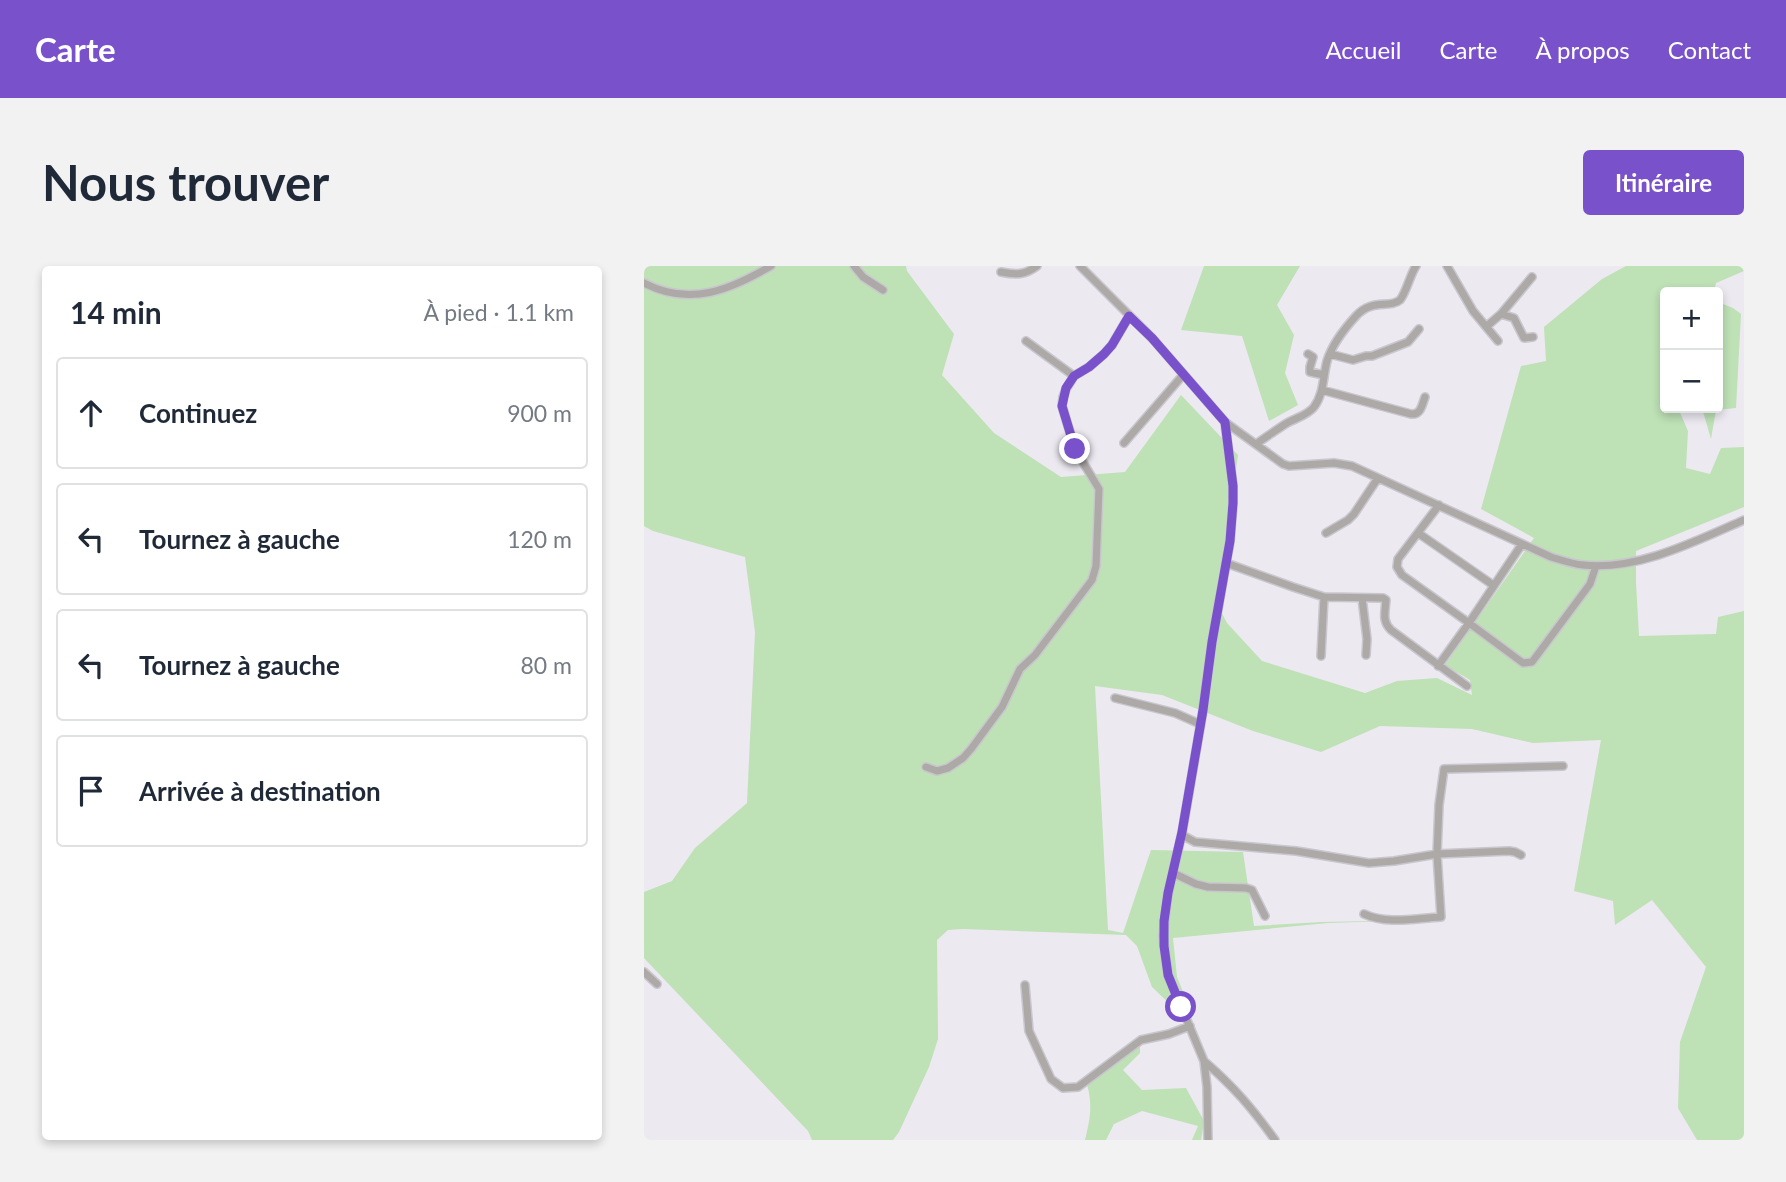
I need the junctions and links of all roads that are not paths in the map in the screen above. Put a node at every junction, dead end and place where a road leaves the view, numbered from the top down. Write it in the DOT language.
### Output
graph roads {
  1 [pos="771,266"];
  2 [pos="854,266"];
  3 [pos="1037,266"];
  4 [pos="1080,266"];
  5 [pos="1416,266"];
  6 [pos="1447,266"];
  7 [pos="1001,272"];
  8 [pos="1532,277"];
  9 [pos="644,283"];
  10 [pos="883,290"];
  11 [pos="1501,314"];
  12 [pos="1129,316"];
  13 [pos="1487,326"];
  14 [pos="1419,329"];
  15 [pos="1533,337"];
  16 [pos="1026,341"];
  17 [pos="1498,341"];
  18 [pos="1330,354"];
  19 [pos="1308,355"];
  20 [pos="1184,375"];
  21 [pos="1324,375"];
  22 [pos="1074,376"];
  23 [pos="1322,390"];
  24 [pos="1425,397"];
  25 [pos="1225,422"];
  26 [pos="1124,443"];
  27 [pos="1255,444"];
  28 [pos="1378,478"];
  29 [pos="1439,505"];
  30 [pos="1744,520"];
  31 [pos="1326,533"];
  32 [pos="1418,533"];
  33 [pos="1522,544"];
  34 [pos="1226,563"];
  35 [pos="1596,566"];
  36 [pos="1493,585"];
  37 [pos="1324,597"];
  38 [pos="1362,598"];
  39 [pos="1469,623"];
  40 [pos="1366,655"];
  41 [pos="1321,656"];
  42 [pos="1438,666"];
  43 [pos="1466,686"];
  44 [pos="1115,698"];
  45 [pos="1200,724"];
  46 [pos="1563,766"];
  47 [pos="926,767"];
  48 [pos="1182,835"];
  49 [pos="1437,854"];
  50 [pos="1521,855"];
  51 [pos="1173,873"];
  52 [pos="1364,915"];
  53 [pos="1265,916"];
  54 [pos="644,972"];
  55 [pos="657,984"];
  56 [pos="1025,985"];
  57 [pos="1190,1026"];
  58 [pos="1204,1061"];
  59 [pos="1208,1140"];
  60 [pos="1275,1140"];
  1 -- 9 [label="street"];
  2 -- 10 [label="street"];
  3 -- 7 [label="street"];
  4 -- 12 [label="street"];
  5 -- 18 [label="street"];
  6 -- 13 [label="street"];
  8 -- 11 [label="street"];
  11 -- 13 [label="street"];
  11 -- 15 [label="street"];
  12 -- 20 [label="street"];
  12 -- 22 [label="street"];
  13 -- 17 [label="street"];
  14 -- 18 [label="street"];
  16 -- 22 [label="street"];
  18 -- 21 [label="street"];
  19 -- 21 [label="street"];
  20 -- 25 [label="street"];
  20 -- 26 [label="street"];
  21 -- 23 [label="street"];
  22 -- 47 [label="street"];
  23 -- 24 [label="street"];
  23 -- 27 [label="street"];
  25 -- 27 [label="street"];
  25 -- 34 [label="street"];
  27 -- 28 [label="street"];
  28 -- 29 [label="street"];
  28 -- 31 [label="street"];
  29 -- 32 [label="street"];
  29 -- 33 [label="street"];
  30 -- 35 [label="street"];
  32 -- 36 [label="street"];
  32 -- 39 [label="street"];
  33 -- 35 [label="street"];
  33 -- 36 [label="street"];
  34 -- 37 [label="street"];
  34 -- 45 [label="street"];
  35 -- 39 [label="street"];
  36 -- 39 [label="street"];
  37 -- 38 [label="street"];
  37 -- 41 [label="street"];
  38 -- 40 [label="street"];
  38 -- 42 [label="street"];
  39 -- 42 [label="street"];
  42 -- 43 [label="street"];
  44 -- 45 [label="street"];
  45 -- 48 [label="street"];
  46 -- 49 [label="street"];
  48 -- 49 [label="street"];
  48 -- 51 [label="street"];
  49 -- 50 [label="street"];
  49 -- 52 [label="street"];
  51 -- 53 [label="street"];
  51 -- 57 [label="street"];
  54 -- 55 [label="street"];
  56 -- 57 [label="street"];
  57 -- 58 [label="street"];
  58 -- 59 [label="street"];
  58 -- 60 [label="street"];
}
